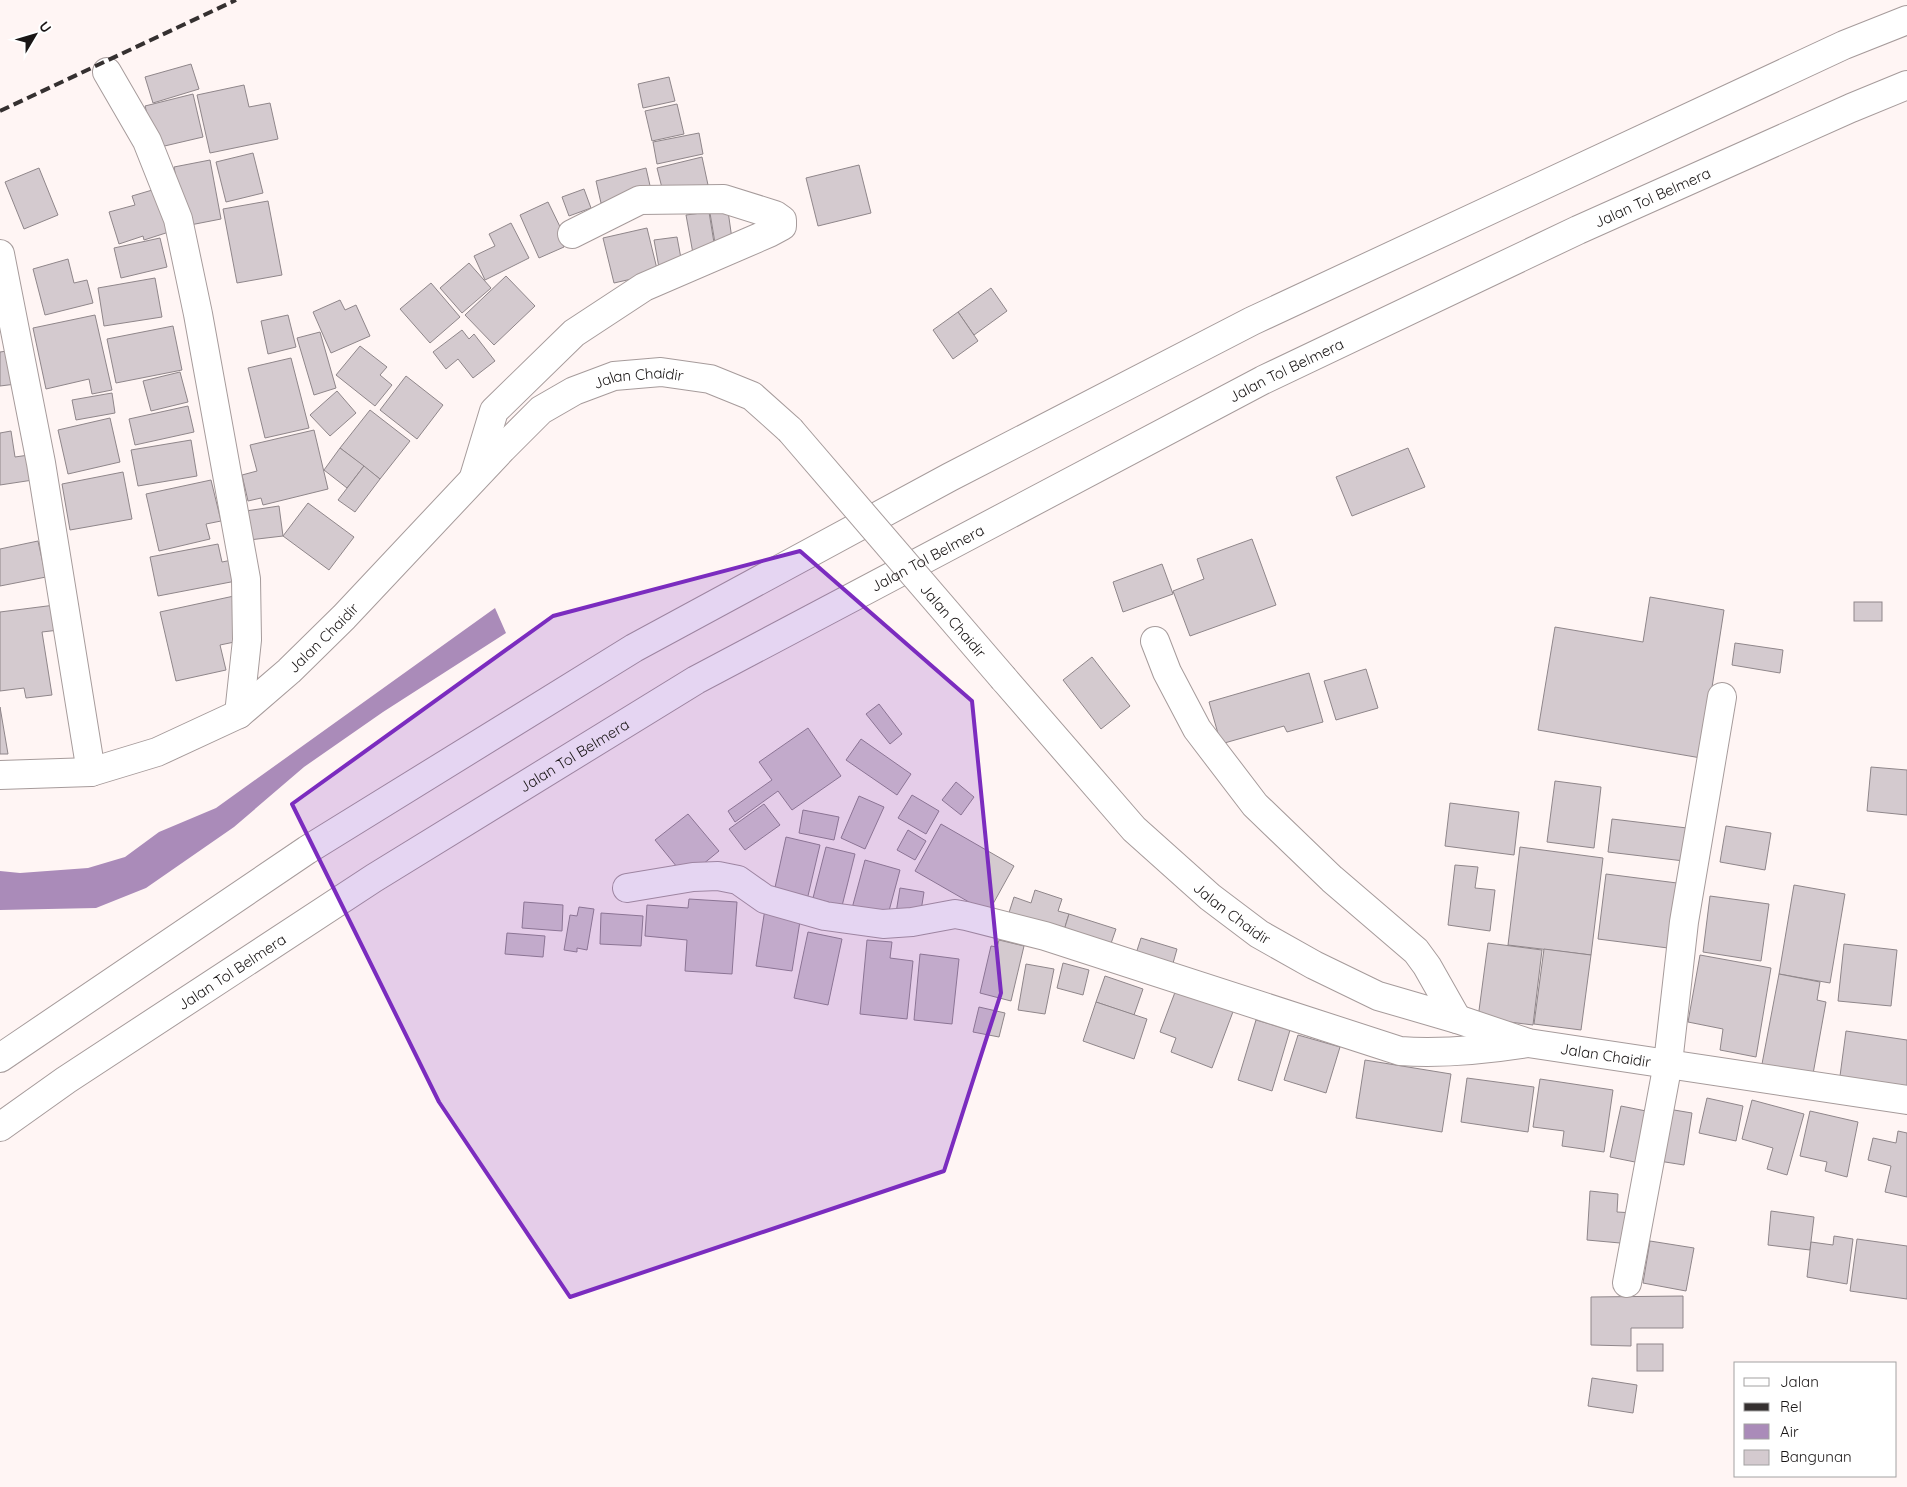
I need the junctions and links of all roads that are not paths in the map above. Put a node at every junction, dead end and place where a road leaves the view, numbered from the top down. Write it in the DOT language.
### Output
graph roads {
  1 [pos="1907,20"];
  2 [pos="107,72"];
  3 [pos="1907,85"];
  4 [pos="572,234"];
  5 [pos="0,254"];
  6 [pos="9,348"];
  7 [pos="474,477"];
  8 [pos="1155,642"];
  9 [pos="1722,697"];
  10 [pos="239,714"];
  11 [pos="91,772"];
  12 [pos="0,775"];
  13 [pos="627,888"];
  14 [pos="1457,1019"];
  15 [pos="1528,1043"];
  16 [pos="0,1058"];
  17 [pos="1668,1063"];
  18 [pos="1907,1100"];
  19 [pos="0,1127"];
  20 [pos="1627,1282"];
  1 -- 16 [label="main road"];
  2 -- 10 [label="main road"];
  3 -- 19 [label="main road, Jalan Tol Belmera"];
  4 -- 7 [label="main road"];
  5 -- 6 [label="main road"];
  6 -- 11 [label="main road"];
  7 -- 10 [label="main road, Jalan Chaidir"];
  7 -- 14 [label="main road, Jalan Chaidir, bridge"];
  8 -- 14 [label="main road"];
  9 -- 17 [label="main road"];
  10 -- 11 [label="main road, Jalan Chaidir"];
  11 -- 12 [label="main road, Jalan Chaidir"];
  13 -- 15 [label="main road"];
  14 -- 15 [label="main road, Jalan Chaidir"];
  15 -- 17 [label="main road, Jalan Chaidir"];
  17 -- 18 [label="main road, Jalan Chaidir"];
  17 -- 20 [label="main road"];
}
